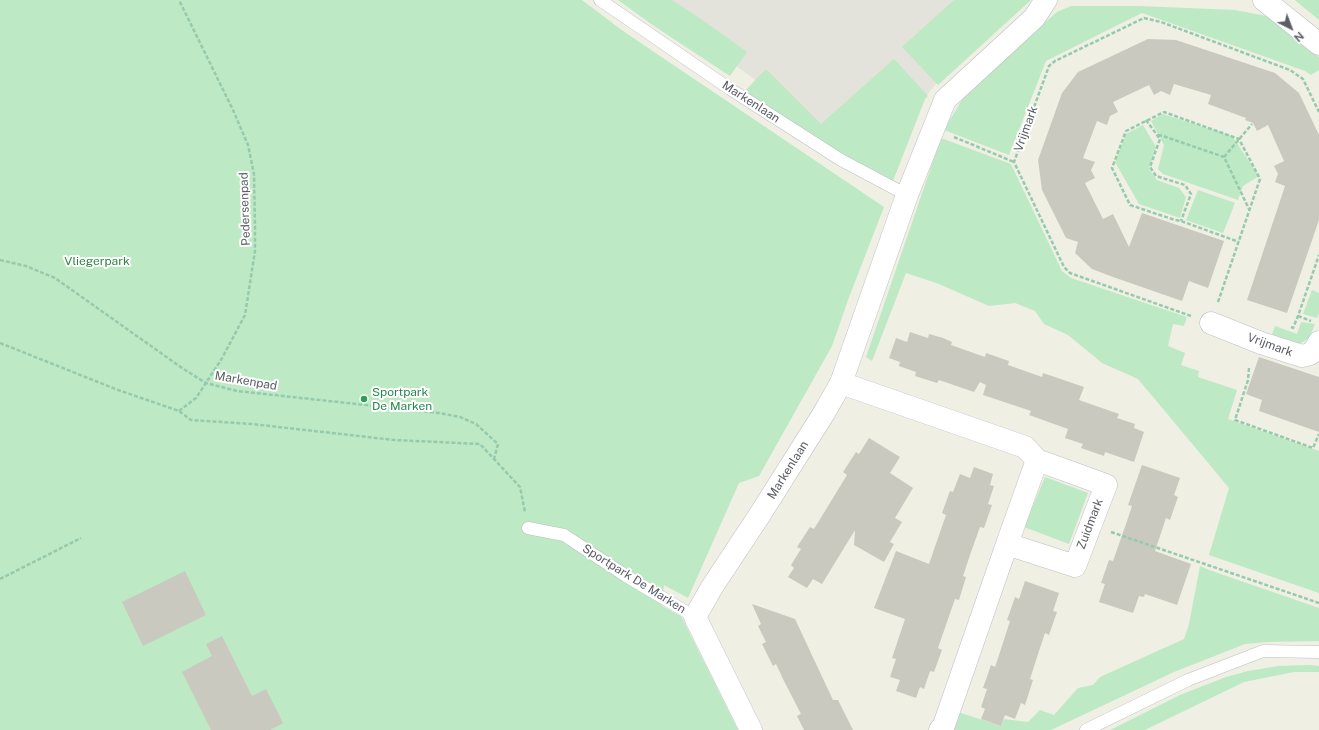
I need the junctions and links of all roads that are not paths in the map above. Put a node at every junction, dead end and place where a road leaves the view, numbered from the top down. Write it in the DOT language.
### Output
graph roads {
  1 [pos="600,0"];
  2 [pos="1046,0"];
  3 [pos="1264,0"];
  4 [pos="1319,44"];
  5 [pos="908,195"];
  6 [pos="1211,323"];
  7 [pos="1319,342"];
  8 [pos="841,383"];
  9 [pos="1037,460"];
  10 [pos="528,528"];
  11 [pos="1007,544"];
  12 [pos="695,617"];
  13 [pos="1319,652"];
  14 [pos="751,730"];
  15 [pos="940,730"];
  16 [pos="1086,730"];
  1 -- 5 [label="lane, Markenlaan"];
  2 -- 5 [label="street, Markenlaan"];
  3 -- 4 [label="street"];
  5 -- 8 [label="street, Markenlaan"];
  6 -- 7 [label="street, Vrijmark"];
  8 -- 9 [label="street, Zuidmark"];
  8 -- 12 [label="street, Markenlaan"];
  9 -- 11 [label="street"];
  9 -- 11 [label="street, Zuidmark"];
  10 -- 12 [label="lane, Sportpark De Marken"];
  11 -- 15 [label="street"];
  12 -- 14 [label="street"];
  13 -- 16 [label="lane"];
}
